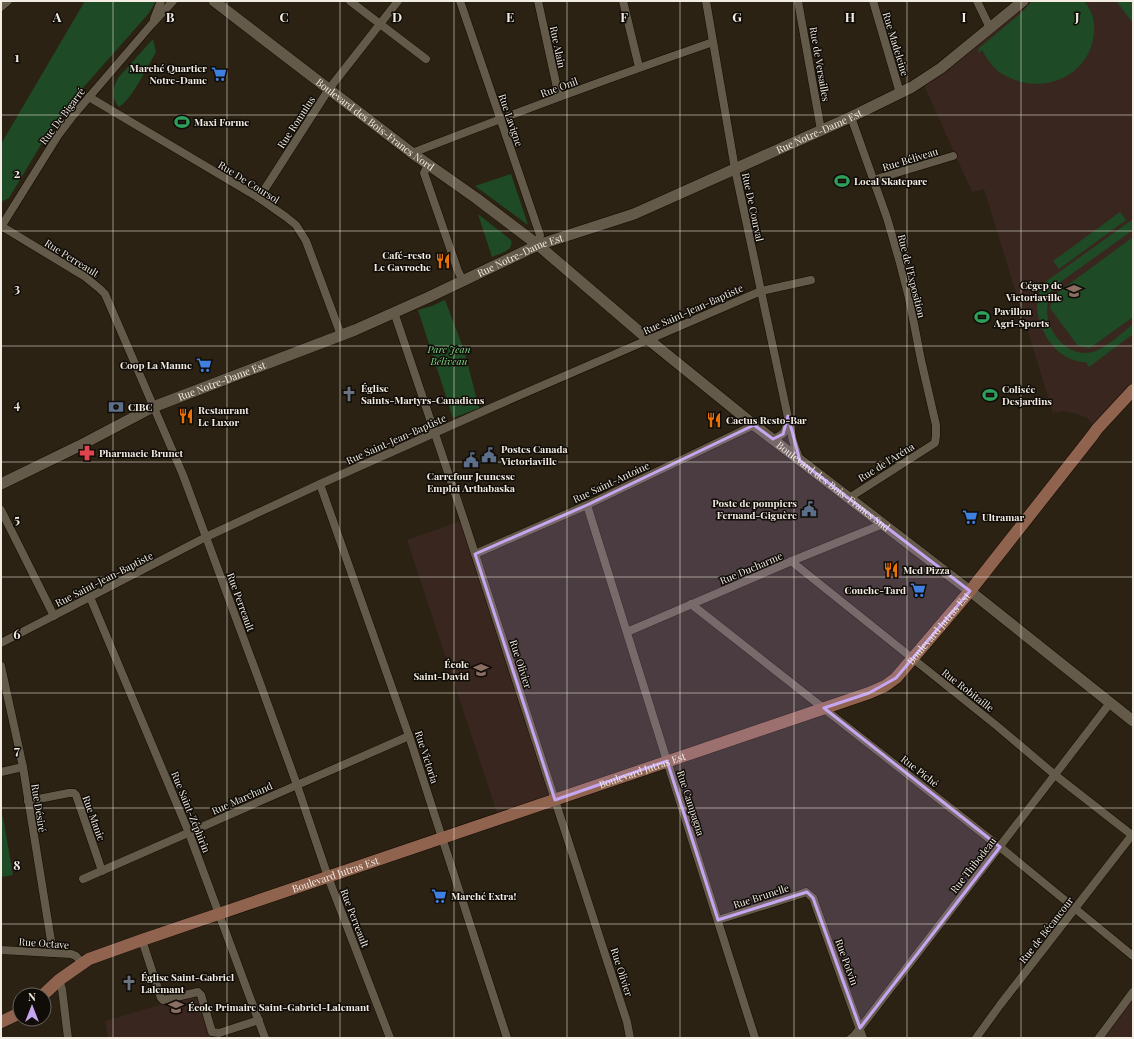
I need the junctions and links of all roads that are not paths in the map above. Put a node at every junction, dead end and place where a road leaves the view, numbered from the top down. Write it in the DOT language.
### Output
graph roads {
  1 [pos="8,1"];
  2 [pos="161,1"];
  3 [pos="173,1"];
  4 [pos="214,1"];
  5 [pos="350,1"];
  6 [pos="398,1"];
  7 [pos="460,1"];
  8 [pos="538,1"];
  9 [pos="623,1"];
  10 [pos="706,1"];
  11 [pos="798,1"];
  12 [pos="873,1"];
  13 [pos="977,1"];
  14 [pos="1023,1"];
  15 [pos="1,6"];
  16 [pos="380,24"];
  17 [pos="151,25"];
  18 [pos="990,28"];
  19 [pos="714,42"];
  20 [pos="426,59"];
  21 [pos="639,68"];
  22 [pos="329,89"];
  23 [pos="900,93"];
  24 [pos="88,97"];
  25 [pos="559,98"];
  26 [pos="851,117"];
  27 [pos="500,119"];
  28 [pos="821,130"];
  29 [pos="412,154"];
  30 [pos="953,156"];
  31 [pos="428,165"];
  32 [pos="735,169"];
  33 [pos="873,180"];
  34 [pos="259,198"];
  35 [pos="1,227"];
  36 [pos="538,245"];
  37 [pos="811,280"];
  38 [pos="463,281"];
  39 [pos="761,291"];
  40 [pos="394,312"];
  41 [pos="341,335"];
  42 [pos="649,340"];
  43 [pos="1133,390"];
  44 [pos="153,407"];
  45 [pos="788,416"];
  46 [pos="754,425"];
  47 [pos="435,434"];
  48 [pos="773,439"];
  49 [pos="935,443"];
  50 [pos="800,461"];
  51 [pos="1,484"];
  52 [pos="320,484"];
  53 [pos="848,498"];
  54 [pos="587,505"];
  55 [pos="1,510"];
  56 [pos="883,524"];
  57 [pos="206,537"];
  58 [pos="475,554"];
  59 [pos="791,561"];
  60 [pos="970,591"];
  61 [pos="90,597"];
  62 [pos="691,604"];
  63 [pos="54,616"];
  64 [pos="627,632"];
  65 [pos="1,643"];
  66 [pos="912,659"];
  67 [pos="1,666"];
  68 [pos="1110,703"];
  69 [pos="824,708"];
  70 [pos="1133,721"];
  71 [pos="409,736"];
  72 [pos="667,762"];
  73 [pos="22,767"];
  74 [pos="1,772"];
  75 [pos="1055,775"];
  76 [pos="297,785"];
  77 [pos="555,800"];
  78 [pos="28,801"];
  79 [pos="189,833"];
  80 [pos="1132,835"];
  81 [pos="443,838"];
  82 [pos="1000,847"];
  83 [pos="102,871"];
  84 [pos="328,877"];
  85 [pos="83,879"];
  86 [pos="810,894"];
  87 [pos="1075,908"];
  88 [pos="220,914"];
  89 [pos="718,920"];
  90 [pos="142,940"];
  91 [pos="1,950"];
  92 [pos="53,954"];
  93 [pos="1133,956"];
  94 [pos="82,963"];
  95 [pos="59,980"];
  96 [pos="52,987"];
  97 [pos="1133,992"];
  98 [pos="12,1018"];
  99 [pos="259,1020"];
  100 [pos="1,1022"];
  101 [pos="627,1022"];
  102 [pos="860,1028"];
  103 [pos="68,1038"];
  104 [pos="265,1038"];
  105 [pos="390,1038"];
  106 [pos="507,1038"];
  107 [pos="630,1038"];
  108 [pos="636,1038"];
  109 [pos="755,1038"];
  110 [pos="851,1038"];
  111 [pos="863,1038"];
  112 [pos="976,1038"];
  113 [pos="1099,1038"];
  1 -- 15 [label="street"];
  2 -- 17 [label="street, Rue De Bigarré"];
  3 -- 17 [label="street, Rue De Bigarré"];
  4 -- 22 [label="street, Boulevard des Bois-Francs Nord"];
  5 -- 16 [label="street"];
  6 -- 16 [label="street, Rue Romulus"];
  7 -- 27 [label="street, Rue Lavigne"];
  8 -- 25 [label="street, Rue Alain"];
  9 -- 21 [label="street"];
  10 -- 19 [label="street, Rue De Courval"];
  11 -- 28 [label="street, Rue de Versailles"];
  12 -- 23 [label="street, Rue Madeleine"];
  13 -- 18 [label="street"];
  14 -- 18 [label="street, Rue Notre-Dame Est"];
  16 -- 20 [label="street"];
  16 -- 22 [label="street, Rue Romulus"];
  17 -- 24 [label="street, Rue De Bigarré"];
  18 -- 23 [label="street, Rue Notre-Dame Est"];
  19 -- 21 [label="street, Rue Onil"];
  19 -- 32 [label="street, Rue De Courval"];
  21 -- 25 [label="street, Rue Onil"];
  22 -- 29 [label="street, Boulevard des Bois-Francs Nord"];
  22 -- 34 [label="street, Rue Romulus"];
  23 -- 26 [label="street, Rue Notre-Dame Est"];
  24 -- 34 [label="street, Rue De Coursol"];
  24 -- 35 [label="street, Rue De Bigarré"];
  25 -- 27 [label="street, Rue Onil"];
  26 -- 28 [label="street, Rue Notre-Dame Est"];
  26 -- 33 [label="street, Rue de l'Exposition"];
  27 -- 29 [label="street, Rue Onil"];
  27 -- 36 [label="street, Rue Lavigne"];
  28 -- 32 [label="street, Rue Notre-Dame Est"];
  29 -- 31 [label="street, Boulevard des Bois-Francs Nord"];
  30 -- 33 [label="street, Rue Béliveau"];
  31 -- 36 [label="street, Boulevard des Bois-Francs Nord"];
  31 -- 38 [label="street"];
  32 -- 36 [label="street, Rue Notre-Dame Est"];
  32 -- 39 [label="street, Rue De Courval"];
  33 -- 49 [label="street, Rue de l'Exposition"];
  34 -- 41 [label="street, Rue De Coursol"];
  35 -- 44 [label="street, Rue Perreault"];
  36 -- 38 [label="street, Rue Notre-Dame Est"];
  36 -- 42 [label="street, Boulevard des Bois-Francs Sud"];
  37 -- 39 [label="street, Rue Saint-Jean-Baptiste"];
  38 -- 40 [label="street, Rue Notre-Dame Est"];
  39 -- 42 [label="street, Rue Saint-Jean-Baptiste"];
  39 -- 45 [label="street, Rue De Courval"];
  40 -- 41 [label="street, Rue Notre-Dame Est"];
  40 -- 47 [label="street, Rue Olivier"];
  41 -- 44 [label="street, Rue Notre-Dame Est"];
  42 -- 46 [label="street, Boulevard des Bois-Francs Sud"];
  42 -- 47 [label="street, Rue Saint-Jean-Baptiste"];
  43 -- 60 [label="main road, Boulevard Jutras Est"];
  44 -- 51 [label="street, Rue Notre-Dame Est"];
  44 -- 57 [label="street, Rue Perreault"];
  45 -- 48 [label="street, Rue De Courval"];
  45 -- 50 [label="street, Rue De Courval"];
  46 -- 48 [label="street, Boulevard des Bois-Francs Sud"];
  46 -- 54 [label="street, Rue Saint-Antoine"];
  47 -- 52 [label="street, Rue Saint-Jean-Baptiste"];
  47 -- 58 [label="street, Rue Olivier"];
  48 -- 50 [label="street, Boulevard des Bois-Francs Sud"];
  49 -- 53 [label="street, Rue de l'Aréna"];
  50 -- 53 [label="street, Boulevard des Bois-Francs Sud"];
  52 -- 57 [label="street, Rue Saint-Jean-Baptiste"];
  52 -- 71 [label="street, Rue Victoria"];
  53 -- 56 [label="street, Boulevard des Bois-Francs Sud"];
  54 -- 58 [label="street, Rue Saint-Antoine"];
  54 -- 64 [label="street, Rue Campagna"];
  55 -- 63 [label="street"];
  56 -- 59 [label="street, Rue Ducharme"];
  56 -- 60 [label="street, Boulevard des Bois-Francs Sud"];
  57 -- 61 [label="street, Rue Saint-Jean-Baptiste"];
  57 -- 76 [label="street, Rue Perreault"];
  58 -- 77 [label="street, Rue Olivier"];
  59 -- 62 [label="street, Rue Ducharme"];
  59 -- 66 [label="street, Rue Robitaille"];
  60 -- 66 [label="main road, Boulevard Jutras Est"];
  60 -- 68 [label="street, Boulevard des Bois-Francs Sud"];
  61 -- 63 [label="street, Rue Saint-Jean-Baptiste"];
  61 -- 79 [label="street, Rue Saint-Zéphirin"];
  62 -- 64 [label="street, Rue Ducharme"];
  62 -- 69 [label="street, Rue Piché"];
  63 -- 65 [label="street, Rue Saint-Jean-Baptiste"];
  64 -- 72 [label="street, Rue Campagna"];
  66 -- 69 [label="main road, Boulevard Jutras Est"];
  66 -- 75 [label="street, Rue Robitaille"];
  67 -- 73 [label="street, Rue Désiré"];
  68 -- 70 [label="street, Boulevard des Bois-Francs Sud"];
  68 -- 75 [label="street, Rue Thibodeau"];
  69 -- 72 [label="main road, Boulevard Jutras Est"];
  69 -- 82 [label="street, Rue Piché"];
  71 -- 76 [label="street, Rue Marchand"];
  71 -- 81 [label="street, Rue Victoria"];
  72 -- 77 [label="main road, Boulevard Jutras Est"];
  72 -- 89 [label="street, Rue Campagna"];
  73 -- 74 [label="street"];
  73 -- 78 [label="street, Rue Désiré"];
  75 -- 80 [label="street, Rue Robitaille"];
  75 -- 82 [label="street, Rue Thibodeau"];
  76 -- 79 [label="street, Rue Marchand"];
  76 -- 84 [label="street, Rue Perreault"];
  77 -- 81 [label="main road, Boulevard Jutras Est"];
  77 -- 101 [label="street, Rue Olivier"];
  78 -- 83 [label="street, Rue Manic"];
  78 -- 92 [label="street, Rue Désiré"];
  79 -- 83 [label="street, Rue Marchand"];
  79 -- 88 [label="street, Rue Saint-Zéphirin"];
  80 -- 87 [label="street, Rue de Bécancour"];
  81 -- 84 [label="main road, Boulevard Jutras Est"];
  81 -- 106 [label="street, Rue Victoria"];
  82 -- 87 [label="street, Rue Piché"];
  82 -- 102 [label="street, Rue Thibodeau"];
  83 -- 85 [label="street, Rue Marchand"];
  84 -- 88 [label="main road, Boulevard Jutras Est"];
  84 -- 105 [label="street, Rue Perreault"];
  86 -- 89 [label="street, Rue Brunelle"];
  86 -- 102 [label="street, Rue Potvin"];
  87 -- 93 [label="street, Rue Piché"];
  87 -- 112 [label="street, Rue de Bécancour"];
  88 -- 90 [label="main road, Boulevard Jutras Est"];
  88 -- 99 [label="street, Rue Saint-Zéphirin"];
  89 -- 109 [label="street, Rue Campagna"];
  90 -- 94 [label="main road, Boulevard Jutras Est"];
  90 -- 99 [label="street"];
  91 -- 92 [label="street, Rue Octave"];
  92 -- 94 [label="street, Rue Octave"];
  94 -- 95 [label="main road, Boulevard Jutras Est"];
  95 -- 96 [label="main road, Boulevard Jutras Est"];
  95 -- 103 [label="street"];
  97 -- 113 [label="street"];
  98 -- 100 [label="main road"];
  99 -- 104 [label="street, Rue Saint-Zéphirin"];
  101 -- 107 [label="street, Rue Olivier"];
  101 -- 108 [label="street, Rue Olivier"];
  102 -- 110 [label="street, Rue Thibodeau"];
  102 -- 111 [label="street, Rue Potvin"];
}
